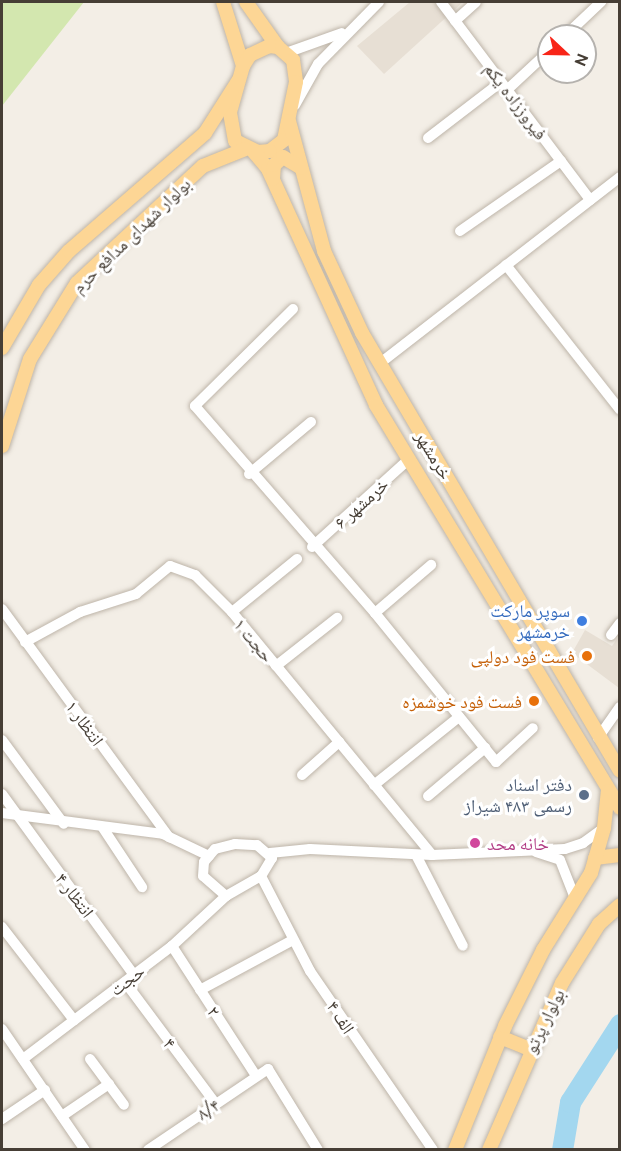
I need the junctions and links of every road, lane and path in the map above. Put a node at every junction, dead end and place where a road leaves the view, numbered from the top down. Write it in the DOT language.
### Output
graph roads {
  1 [pos="246,2"];
  2 [pos="379,2"];
  3 [pos="441,2"];
  4 [pos="476,2"];
  5 [pos="601,2"];
  6 [pos="225,7"];
  7 [pos="455,21"];
  8 [pos="578,24"];
  9 [pos="348,31"];
  10 [pos="282,50"];
  11 [pos="537,60"];
  12 [pos="243,66"];
  13 [pos="238,81"];
  14 [pos="504,86"];
  15 [pos="289,118"];
  16 [pos="428,138"];
  17 [pos="249,150"];
  18 [pos="183,152"];
  19 [pos="561,161"];
  20 [pos="301,168"];
  21 [pos="196,172"];
  22 [pos="620,177"];
  23 [pos="274,184"];
  24 [pos="590,200"];
  25 [pos="460,231"];
  26 [pos="506,265"];
  27 [pos="293,309"];
  28 [pos="2,348"];
  29 [pos="379,364"];
  30 [pos="620,410"];
  31 [pos="311,422"];
  32 [pos="2,446"];
  33 [pos="409,459"];
  34 [pos="249,474"];
  35 [pos="312,546"];
  36 [pos="297,559"];
  37 [pos="431,565"];
  38 [pos="516,591"];
  39 [pos="497,603"];
  40 [pos="2,609"];
  41 [pos="231,612"];
  42 [pos="375,613"];
  43 [pos="337,618"];
  44 [pos="620,623"];
  45 [pos="611,635"];
  46 [pos="25,642"];
  47 [pos="276,666"];
  48 [pos="620,707"];
  49 [pos="459,717"];
  50 [pos="532,728"];
  51 [pos="598,738"];
  52 [pos="2,740"];
  53 [pos="339,742"];
  54 [pos="485,748"];
  55 [pos="615,762"];
  56 [pos="620,771"];
  57 [pos="302,775"];
  58 [pos="374,785"];
  59 [pos="608,791"];
  60 [pos="2,794"];
  61 [pos="428,796"];
  62 [pos="620,808"];
  63 [pos="2,813"];
  64 [pos="18,814"];
  65 [pos="64,824"];
  66 [pos="103,828"];
  67 [pos="604,828"];
  68 [pos="169,837"];
  69 [pos="530,849"];
  70 [pos="270,853"];
  71 [pos="416,855"];
  72 [pos="432,855"];
  73 [pos="620,855"];
  74 [pos="209,856"];
  75 [pos="595,858"];
  76 [pos="261,876"];
  77 [pos="142,887"];
  78 [pos="226,896"];
  79 [pos="575,898"];
  80 [pos="620,905"];
  81 [pos="2,927"];
  82 [pos="293,940"];
  83 [pos="172,946"];
  84 [pos="463,946"];
  85 [pos="134,975"];
  86 [pos="125,982"];
  87 [pos="200,990"];
  88 [pos="74,1020"];
  89 [pos="2,1029"];
  90 [pos="500,1037"];
  91 [pos="6,1045"];
  92 [pos="530,1049"];
  93 [pos="23,1059"];
  94 [pos="90,1059"];
  95 [pos="256,1076"];
  96 [pos="109,1084"];
  97 [pos="45,1090"];
  98 [pos="216,1104"];
  99 [pos="124,1105"];
  100 [pos="62,1116"];
  101 [pos="2,1119"];
  102 [pos="85,1149"];
  103 [pos="150,1149"];
  104 [pos="318,1149"];
  105 [pos="433,1149"];
  106 [pos="455,1149"];
  107 [pos="489,1149"];
  1 -- 10 [label="main road"];
  2 -- 9 [label="street"];
  3 -- 7 [label="street, فیروززاده یکم"];
  4 -- 7 [label="street"];
  5 -- 8 [label="street"];
  6 -- 12 [label="main road"];
  7 -- 14 [label="street, فیروززاده یکم"];
  9 -- 10 [label="street"];
  9 -- 15 [label="street"];
  10 -- 12 [label="main road"];
  10 -- 15 [label="main road"];
  11 -- 14 [label="street"];
  12 -- 13 [label="main road"];
  13 -- 17 [label="main road"];
  13 -- 18 [label="main road, بولوار شهدای مدافع حرم"];
  14 -- 16 [label="street"];
  14 -- 19 [label="street, فیروززاده یکم"];
  15 -- 17 [label="main road, بولوار شهدای مدافع حرم"];
  15 -- 20 [label="main road, خرمشهر"];
  17 -- 21 [label="main road, بولوار شهدای مدافع حرم"];
  17 -- 23 [label="main road"];
  18 -- 21 [label="main road"];
  18 -- 28 [label="main road, بولوار شهدای مدافع حرم"];
  19 -- 24 [label="street, فیروززاده یکم"];
  19 -- 25 [label="street"];
  20 -- 23 [label="main road"];
  20 -- 29 [label="main road, خرمشهر"];
  21 -- 32 [label="main road, بولوار شهدای مدافع حرم"];
  22 -- 24 [label="street"];
  23 -- 33 [label="main road"];
  24 -- 26 [label="street"];
  26 -- 29 [label="street"];
  26 -- 30 [label="street"];
  27 -- 34 [label="street"];
  29 -- 38 [label="main road, خرمشهر"];
  31 -- 34 [label="street"];
  33 -- 35 [label="street, خرمشهر ۶"];
  33 -- 39 [label="main road"];
  34 -- 35 [label="street"];
  35 -- 42 [label="street"];
  36 -- 41 [label="street"];
  37 -- 42 [label="street"];
  38 -- 39 [label="main road"];
  38 -- 51 [label="main road, خرمشهر"];
  39 -- 59 [label="main road"];
  40 -- 46 [label="street, انتظار ۱"];
  41 -- 46 [label="street, حجت ۱"];
  41 -- 47 [label="street, حجت ۱"];
  42 -- 49 [label="street"];
  43 -- 47 [label="street"];
  44 -- 45 [label="street"];
  46 -- 68 [label="street, انتظار ۱"];
  47 -- 53 [label="street, حجت ۱"];
  48 -- 51 [label="street"];
  49 -- 54 [label="street"];
  49 -- 58 [label="street"];
  50 -- 54 [label="street"];
  51 -- 55 [label="main road, خرمشهر"];
  52 -- 65 [label="street"];
  53 -- 57 [label="street"];
  53 -- 58 [label="street, حجت ۱"];
  54 -- 61 [label="street"];
  55 -- 56 [label="main road, خرمشهر"];
  58 -- 72 [label="street, حجت ۱"];
  59 -- 62 [label="main road"];
  59 -- 67 [label="main road, بولوار پرتو"];
  60 -- 64 [label="street, انتظار ۴"];
  63 -- 64 [label="street"];
  64 -- 65 [label="street"];
  64 -- 85 [label="street, انتظار ۴"];
  65 -- 66 [label="street"];
  66 -- 68 [label="street"];
  66 -- 77 [label="street"];
  67 -- 69 [label="street"];
  67 -- 75 [label="main road, بولوار پرتو"];
  68 -- 74 [label="street"];
  69 -- 72 [label="street"];
  69 -- 79 [label="street"];
  70 -- 71 [label="street"];
  70 -- 74 [label="street"];
  70 -- 76 [label="street"];
  71 -- 72 [label="street"];
  71 -- 84 [label="street"];
  73 -- 75 [label="main road"];
  74 -- 78 [label="street"];
  75 -- 79 [label="main road, بولوار پرتو"];
  76 -- 78 [label="street"];
  76 -- 82 [label="street, ۴ الف"];
  78 -- 83 [label="street, حجت"];
  79 -- 90 [label="main road, بولوار پرتو"];
  80 -- 92 [label="main road, بولوار پرتو"];
  81 -- 88 [label="street"];
  82 -- 87 [label="street"];
  82 -- 105 [label="street, ۴ الف"];
  83 -- 85 [label="street, حجت"];
  83 -- 87 [label="street, ۲"];
  85 -- 86 [label="street, حجت"];
  86 -- 88 [label="street, حجت"];
  86 -- 98 [label="street, ۴"];
  87 -- 95 [label="street, ۲"];
  88 -- 93 [label="street, حجت"];
  89 -- 91 [label="street"];
  90 -- 92 [label="main road"];
  90 -- 106 [label="main road, بولوار پرتو"];
  91 -- 93 [label="street"];
  92 -- 107 [label="main road, بولوار پرتو"];
  93 -- 97 [label="street"];
  94 -- 96 [label="street"];
  95 -- 98 [label="street, ۸/۴"];
  95 -- 104 [label="street, ۸/۴"];
  96 -- 99 [label="street"];
  96 -- 100 [label="street"];
  97 -- 100 [label="street"];
  97 -- 101 [label="street"];
  98 -- 103 [label="street, ۸/۴"];
  100 -- 102 [label="street"];
}
